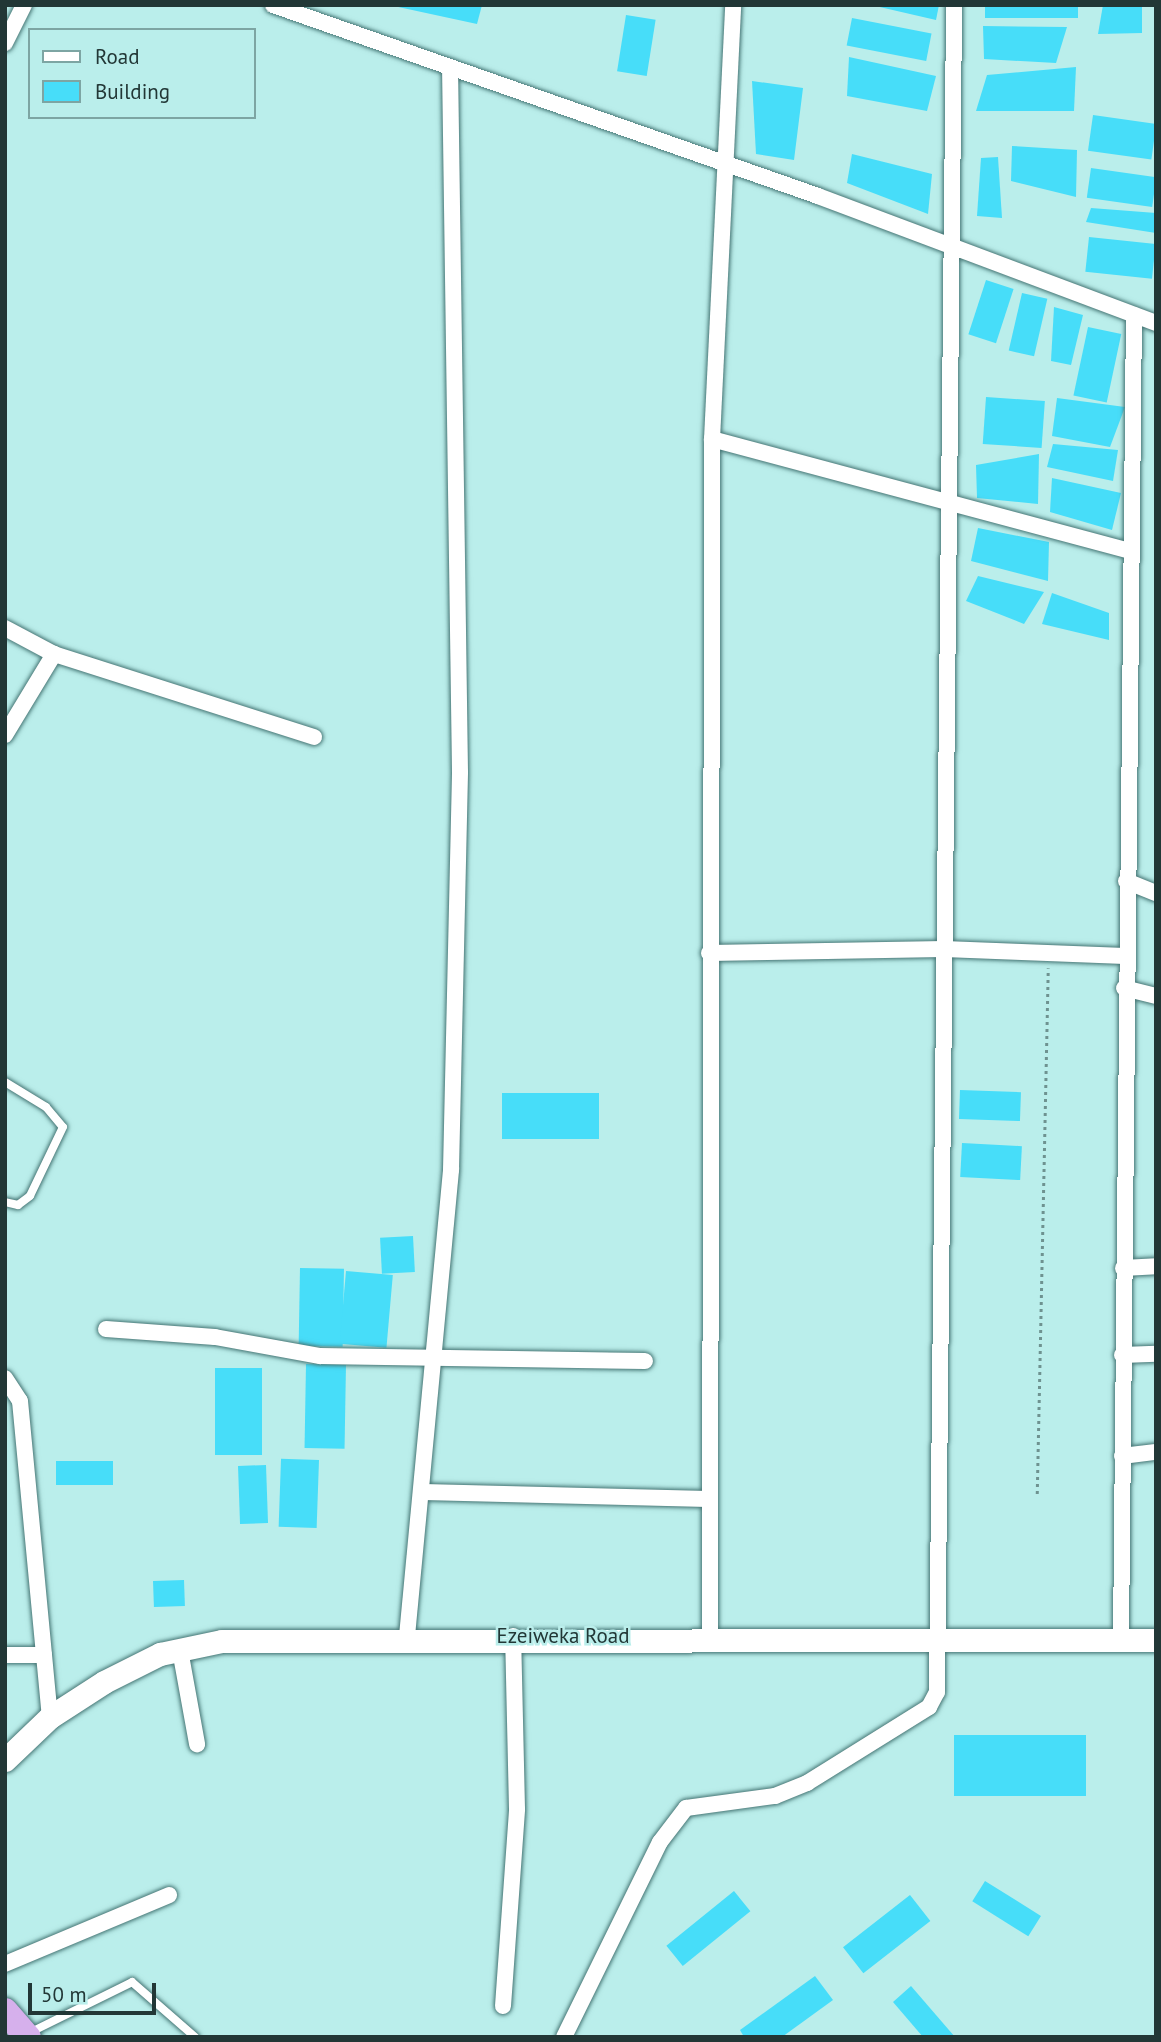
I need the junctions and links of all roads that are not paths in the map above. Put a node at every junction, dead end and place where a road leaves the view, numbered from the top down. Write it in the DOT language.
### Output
graph roads {
  1 [pos="24,5"];
  2 [pos="273,5"];
  3 [pos="733,5"];
  4 [pos="954,5"];
  5 [pos="305,11"];
  6 [pos="5,43"];
  7 [pos="450,68"];
  8 [pos="728,164"];
  9 [pos="953,248"];
  10 [pos="1133,315"];
  11 [pos="1156,323"];
  12 [pos="712,439"];
  13 [pos="948,504"];
  14 [pos="1130,551"];
  15 [pos="5,628"];
  16 [pos="54,654"];
  17 [pos="5,735"];
  18 [pos="314,737"];
  19 [pos="1126,881"];
  20 [pos="1156,892"];
  21 [pos="944,949"];
  22 [pos="709,953"];
  23 [pos="1125,956"];
  24 [pos="1124,988"];
  25 [pos="1156,996"];
  26 [pos="5,1082"];
  27 [pos="5,1202"];
  28 [pos="1156,1266"];
  29 [pos="1123,1268"];
  30 [pos="106,1329"];
  31 [pos="1156,1354"];
  32 [pos="1122,1355"];
  33 [pos="433,1361"];
  34 [pos="645,1361"];
  35 [pos="5,1378"];
  36 [pos="1156,1452"];
  37 [pos="1122,1457"];
  38 [pos="421,1492"];
  39 [pos="710,1499"];
  40 [pos="407,1636"];
  41 [pos="513,1636"];
  42 [pos="710,1637"];
  43 [pos="1121,1639"];
  44 [pos="1156,1640"];
  45 [pos="940,1642"];
  46 [pos="180,1650"];
  47 [pos="5,1655"];
  48 [pos="44,1655"];
  49 [pos="51,1717"];
  50 [pos="197,1744"];
  51 [pos="5,1760"];
  52 [pos="169,1895"];
  53 [pos="5,1964"];
  54 [pos="503,2006"];
  55 [pos="5,2011"];
  56 [pos="27,2036"];
  57 [pos="195,2037"];
  58 [pos="564,2037"];
  1 -- 6 [label="street"];
  2 -- 5 [label="street"];
  3 -- 8 [label="street"];
  4 -- 9 [label="street"];
  5 -- 7 [label="street"];
  7 -- 8 [label="street"];
  7 -- 33 [label="street"];
  8 -- 9 [label="street"];
  8 -- 12 [label="street"];
  9 -- 10 [label="street"];
  9 -- 13 [label="street"];
  10 -- 11 [label="street"];
  10 -- 14 [label="street"];
  12 -- 13 [label="street"];
  12 -- 22 [label="street"];
  13 -- 14 [label="street"];
  13 -- 21 [label="street"];
  14 -- 19 [label="street"];
  15 -- 16 [label="street"];
  16 -- 17 [label="street"];
  16 -- 18 [label="street"];
  19 -- 20 [label="street"];
  19 -- 23 [label="street"];
  21 -- 22 [label="street"];
  21 -- 23 [label="street"];
  21 -- 45 [label="street"];
  22 -- 39 [label="street"];
  23 -- 24 [label="street"];
  24 -- 25 [label="street"];
  24 -- 29 [label="street"];
  26 -- 27 [label="lane"];
  28 -- 29 [label="street"];
  29 -- 32 [label="street"];
  30 -- 33 [label="street"];
  31 -- 32 [label="street"];
  32 -- 37 [label="street"];
  33 -- 34 [label="street"];
  33 -- 38 [label="street"];
  35 -- 48 [label="street"];
  36 -- 37 [label="street"];
  37 -- 43 [label="street"];
  38 -- 39 [label="street"];
  38 -- 40 [label="street"];
  39 -- 42 [label="street"];
  40 -- 41 [label="main road, Ezeiweka Road"];
  40 -- 46 [label="main road, Ezeiweka Road"];
  41 -- 42 [label="main road, Ezeiweka Road"];
  41 -- 54 [label="street"];
  42 -- 45 [label="main road, Ezeiweka Road"];
  43 -- 44 [label="main road, Ezeiweka Road"];
  43 -- 45 [label="main road, Ezeiweka Road"];
  45 -- 58 [label="street"];
  46 -- 49 [label="main road, Ezeiweka Road"];
  46 -- 50 [label="street"];
  47 -- 48 [label="street"];
  48 -- 49 [label="street"];
  49 -- 51 [label="main road, Ezeiweka Road"];
  52 -- 53 [label="street"];
  55 -- 56 [label="highway"];
  56 -- 57 [label="lane"];
}
